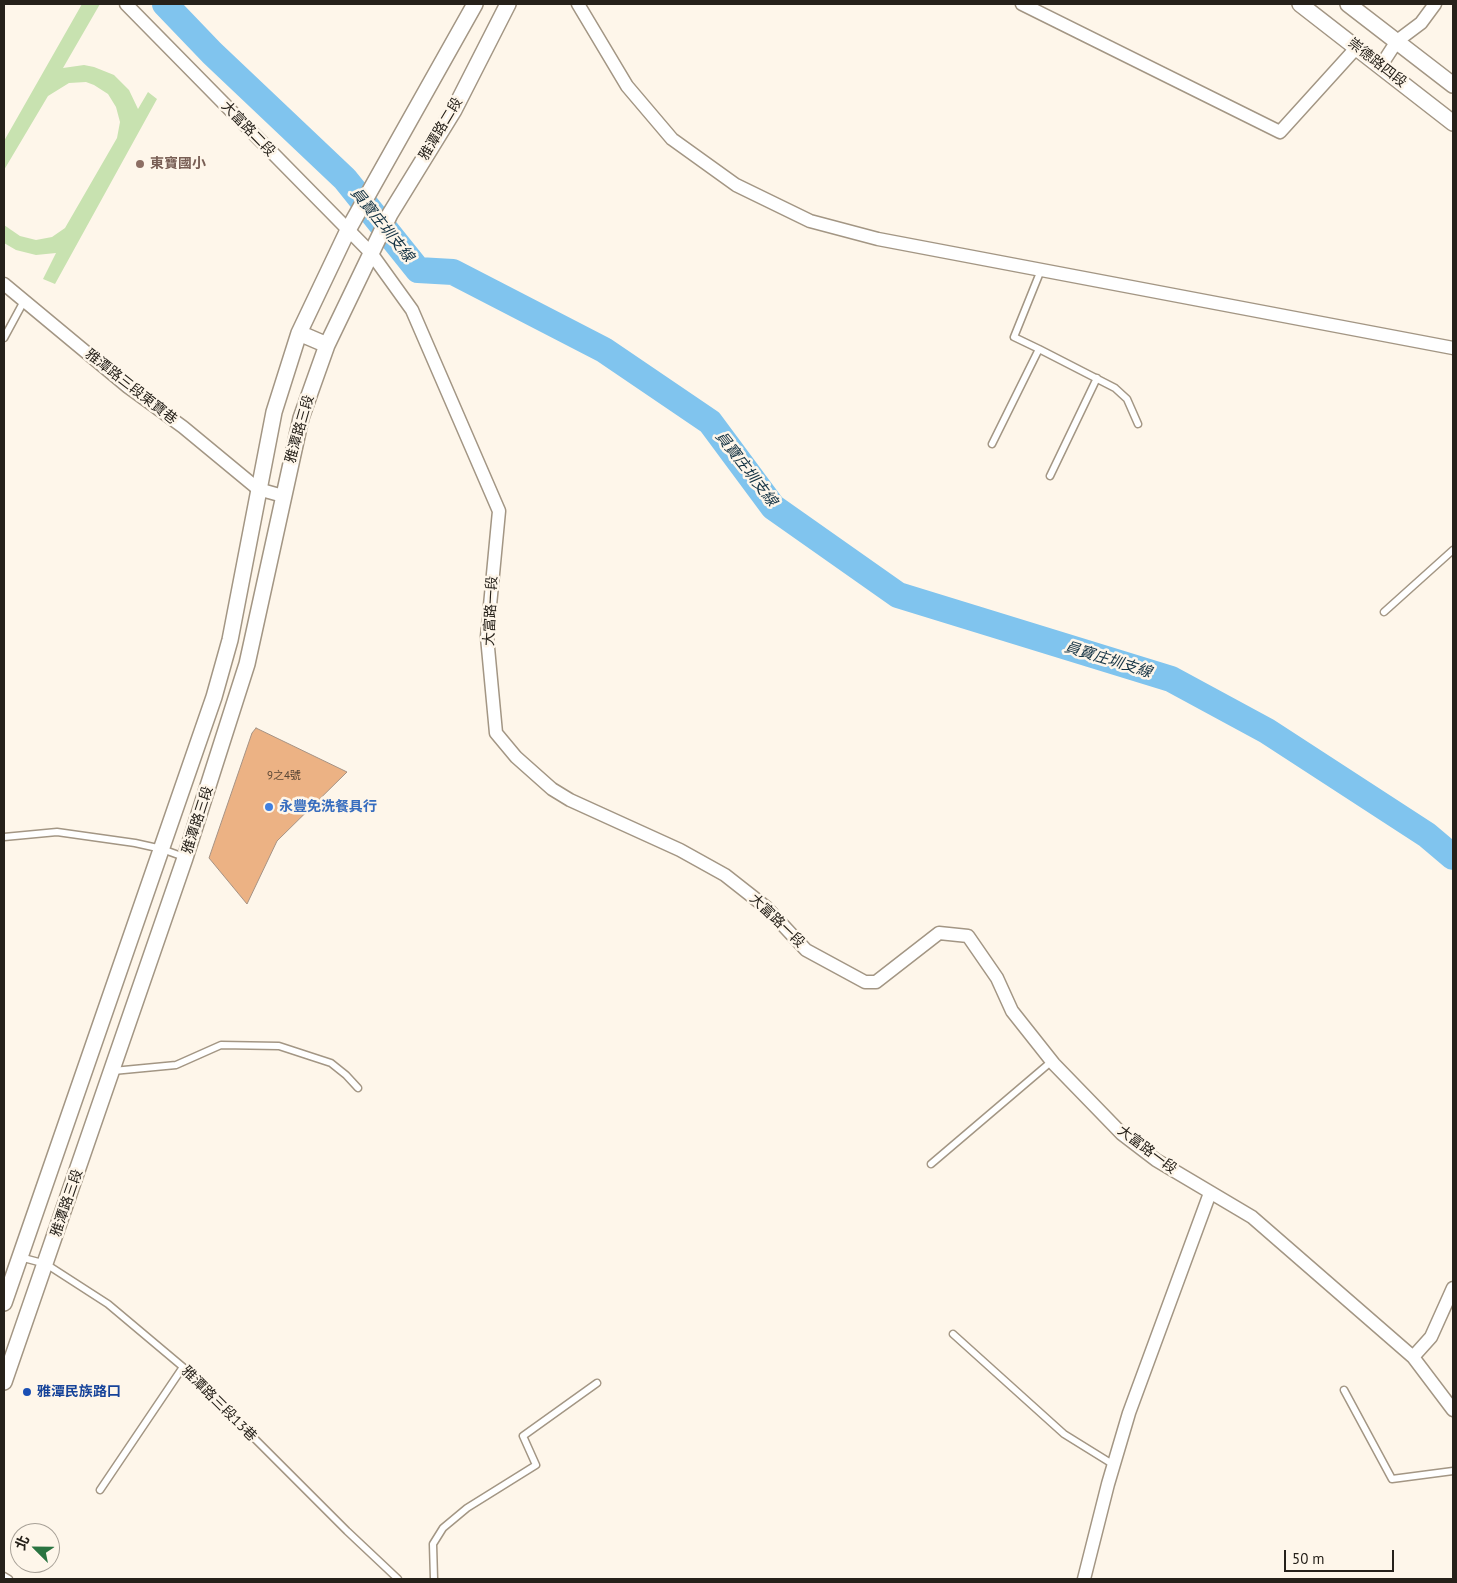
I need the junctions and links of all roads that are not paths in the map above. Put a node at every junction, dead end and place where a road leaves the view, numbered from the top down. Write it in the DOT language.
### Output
graph roads {
  1 [pos="126,4"];
  2 [pos="475,4"];
  3 [pos="508,4"];
  4 [pos="578,4"];
  5 [pos="1022,4"];
  6 [pos="1300,4"];
  7 [pos="1348,4"];
  8 [pos="1435,4"];
  9 [pos="1397,41"];
  10 [pos="1357,47"];
  11 [pos="1380,67"];
  12 [pos="1453,85"];
  13 [pos="1453,123"];
  14 [pos="348,230"];
  15 [pos="371,253"];
  16 [pos="1041,270"];
  17 [pos="4,284"];
  18 [pos="24,301"];
  19 [pos="299,333"];
  20 [pos="4,338"];
  21 [pos="327,345"];
  22 [pos="1453,348"];
  23 [pos="1039,349"];
  24 [pos="1097,378"];
  25 [pos="1138,424"];
  26 [pos="992,444"];
  27 [pos="1050,476"];
  28 [pos="258,489"];
  29 [pos="283,496"];
  30 [pos="1453,550"];
  31 [pos="1384,612"];
  32 [pos="4,837"];
  33 [pos="162,849"];
  34 [pos="185,858"];
  35 [pos="1052,1061"];
  36 [pos="112,1071"];
  37 [pos="358,1088"];
  38 [pos="931,1164"];
  39 [pos="1210,1193"];
  40 [pos="20,1257"];
  41 [pos="46,1264"];
  42 [pos="1453,1288"];
  43 [pos="4,1303"];
  44 [pos="953,1334"];
  45 [pos="1413,1357"];
  46 [pos="182,1368"];
  47 [pos="4,1382"];
  48 [pos="597,1383"];
  49 [pos="1344,1390"];
  50 [pos="1453,1410"];
  51 [pos="1114,1465"];
  52 [pos="1453,1471"];
  53 [pos="100,1490"];
  54 [pos="4,1576"];
  55 [pos="9,1579"];
  56 [pos="398,1579"];
  57 [pos="434,1579"];
  58 [pos="1084,1579"];
  1 -- 14 [label="street, 大富路二段"];
  2 -- 14 [label="street"];
  3 -- 15 [label="street, 雅潭路二段"];
  4 -- 16 [label="street"];
  5 -- 10 [label="street"];
  6 -- 10 [label="street, 崇德路四段"];
  7 -- 9 [label="street"];
  8 -- 9 [label="street"];
  9 -- 11 [label="street"];
  9 -- 12 [label="street"];
  10 -- 11 [label="street, 崇德路四段"];
  11 -- 13 [label="street, 崇德路四段"];
  14 -- 15 [label="street, 大富路二段"];
  14 -- 19 [label="street, 雅潭路三段"];
  15 -- 21 [label="street, 雅潭路三段"];
  15 -- 35 [label="street, 大富路一段"];
  16 -- 22 [label="street"];
  16 -- 23 [label="lane"];
  17 -- 18 [label="street, 雅潭路三段東寶巷"];
  18 -- 20 [label="lane"];
  18 -- 28 [label="street, 雅潭路三段東寶巷"];
  19 -- 21 [label="street"];
  19 -- 28 [label="street, 雅潭路三段"];
  21 -- 29 [label="street, 雅潭路三段"];
  23 -- 24 [label="lane"];
  23 -- 26 [label="lane"];
  24 -- 25 [label="lane"];
  24 -- 27 [label="lane"];
  28 -- 29 [label="street"];
  28 -- 33 [label="street, 雅潭路三段"];
  29 -- 34 [label="street, 雅潭路三段"];
  30 -- 31 [label="lane"];
  32 -- 33 [label="lane"];
  33 -- 34 [label="lane"];
  33 -- 40 [label="street, 雅潭路三段"];
  34 -- 36 [label="street, 雅潭路三段"];
  35 -- 38 [label="lane"];
  35 -- 39 [label="street, 大富路一段"];
  36 -- 37 [label="lane"];
  36 -- 41 [label="street, 雅潭路三段"];
  39 -- 45 [label="street, 大富路一段"];
  39 -- 51 [label="street"];
  40 -- 41 [label="lane, 雅潭路三段13巷"];
  40 -- 43 [label="street, 雅潭路三段"];
  41 -- 46 [label="lane, 雅潭路三段13巷"];
  41 -- 47 [label="street, 雅潭路三段"];
  42 -- 45 [label="street"];
  44 -- 51 [label="lane"];
  45 -- 50 [label="street, 大富路一段"];
  46 -- 53 [label="lane"];
  46 -- 56 [label="lane, 雅潭路三段13巷"];
  48 -- 57 [label="lane"];
  49 -- 52 [label="lane"];
  51 -- 58 [label="street"];
  54 -- 55 [label="lane"];
}
